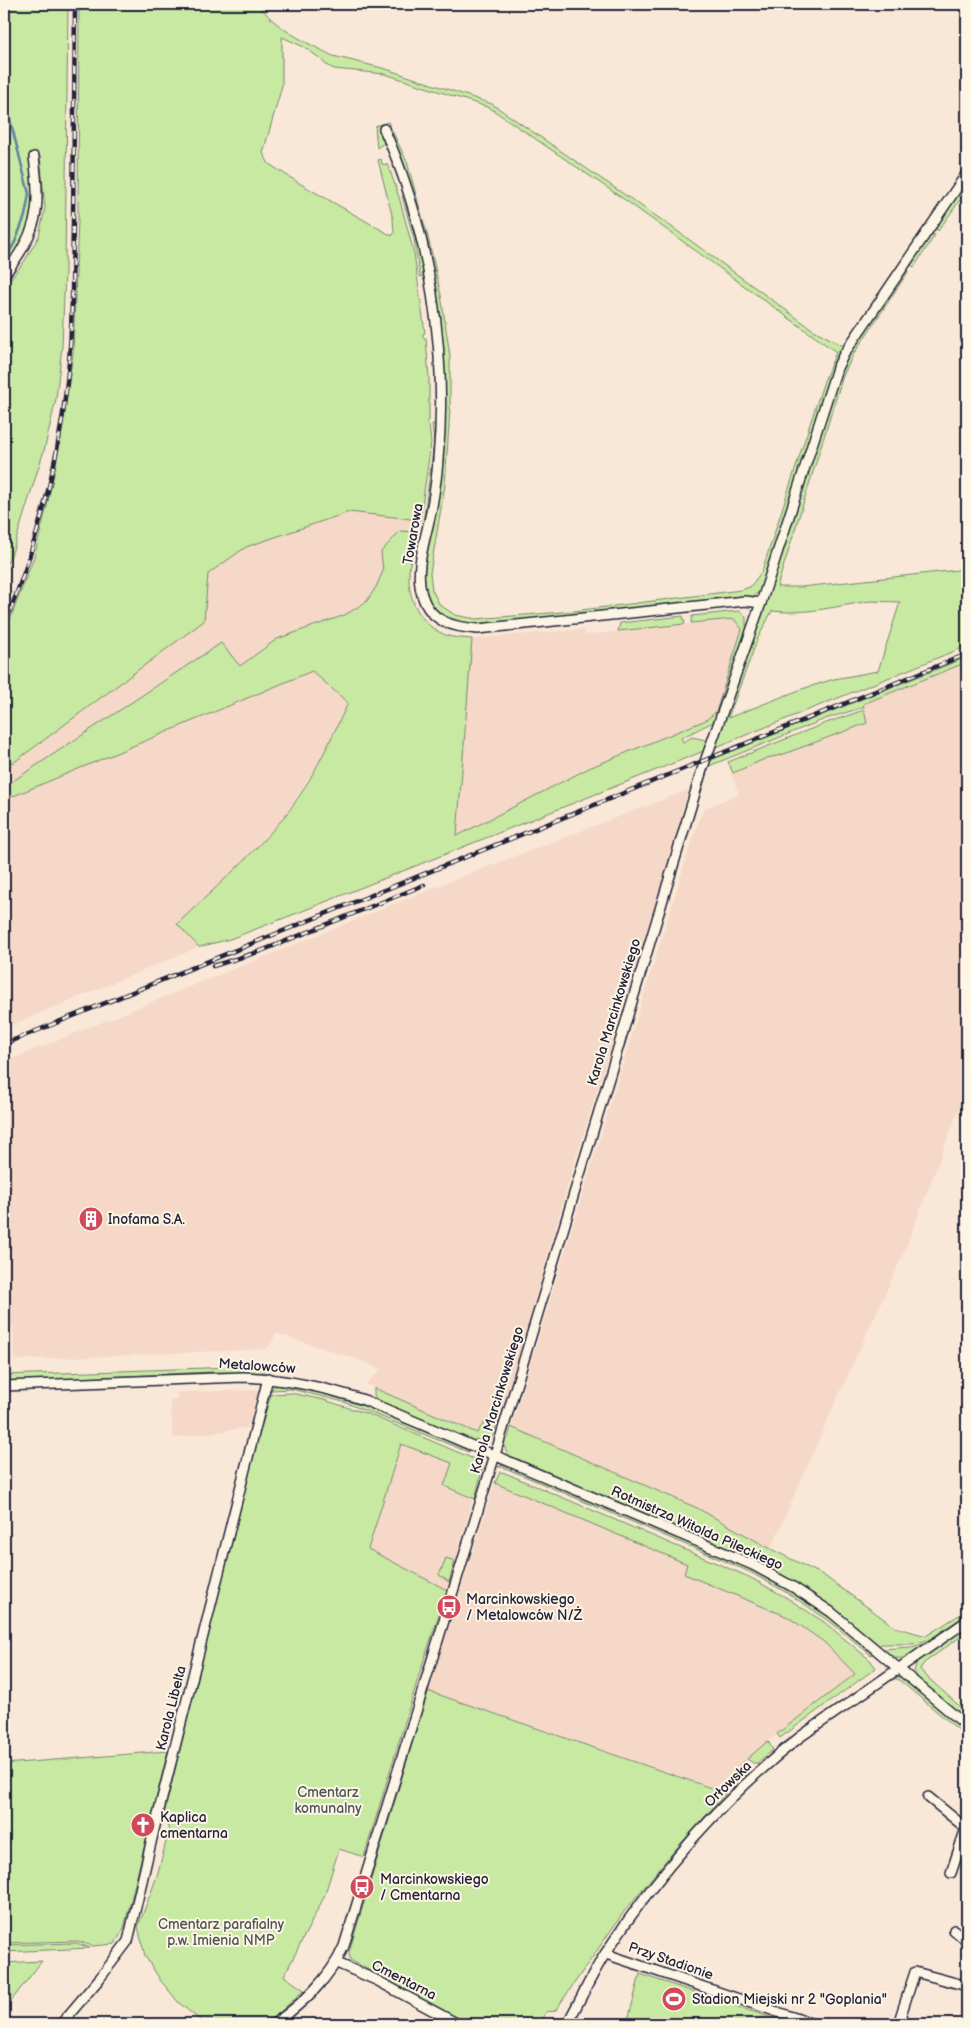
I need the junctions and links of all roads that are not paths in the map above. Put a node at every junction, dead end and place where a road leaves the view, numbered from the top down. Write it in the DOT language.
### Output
graph roads {
  1 [pos="384,129"];
  2 [pos="34,157"];
  3 [pos="967,174"];
  4 [pos="4,275"];
  5 [pos="761,603"];
  6 [pos="268,1378"];
  7 [pos="4,1386"];
  8 [pos="495,1455"];
  9 [pos="967,1620"];
  10 [pos="898,1668"];
  11 [pos="967,1726"];
  12 [pos="928,1798"];
  13 [pos="966,1829"];
  14 [pos="951,1873"];
  15 [pos="954,1930"];
  16 [pos="967,1941"];
  17 [pos="606,1954"];
  18 [pos="337,1963"];
  19 [pos="967,1986"];
  20 [pos="61,2024"];
  21 [pos="274,2024"];
  22 [pos="458,2024"];
  23 [pos="567,2024"];
  24 [pos="813,2024"];
  25 [pos="898,2024"];
  1 -- 5 [label="street, Towarowa"];
  2 -- 4 [label="street"];
  3 -- 5 [label="street, Karola Marcinkowskiego"];
  5 -- 8 [label="street, Karola Marcinkowskiego"];
  6 -- 7 [label="street, Metalowców"];
  6 -- 8 [label="street, Metalowców"];
  6 -- 20 [label="street, Karola Libelta"];
  8 -- 10 [label="street, Rotmistrza Witolda Pileckiego"];
  8 -- 18 [label="street, Karola Marcinkowskiego"];
  9 -- 10 [label="street, Orłowska"];
  10 -- 11 [label="street, Rotmistrza Witolda Pileckiego"];
  10 -- 17 [label="street, Orłowska"];
  12 -- 13 [label="street"];
  13 -- 14 [label="street"];
  15 -- 16 [label="street"];
  17 -- 23 [label="street, Orłowska"];
  17 -- 24 [label="street, Przy Stadionie"];
  18 -- 21 [label="street, Karola Marcinkowskiego"];
  18 -- 22 [label="street, Cmentarna"];
  19 -- 25 [label="street"];
}
